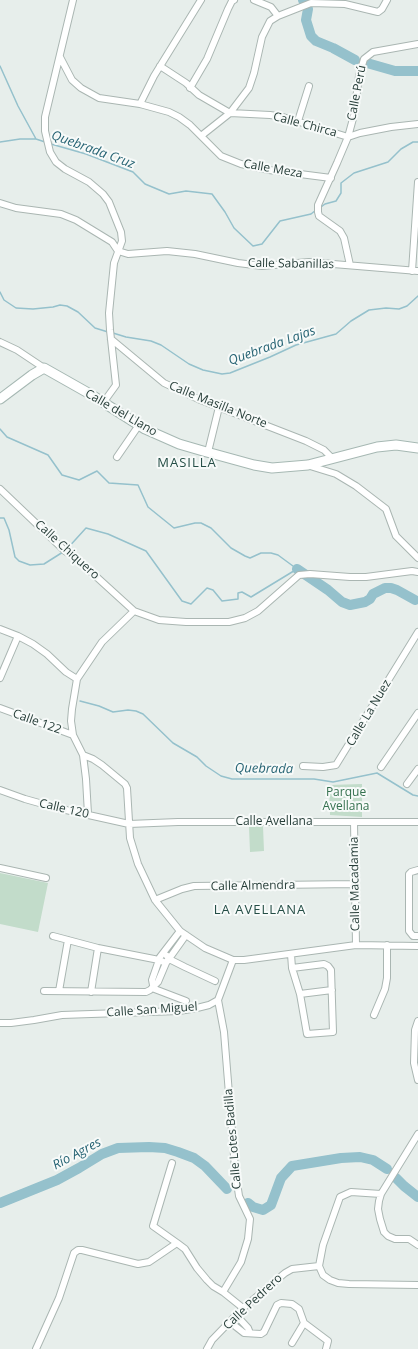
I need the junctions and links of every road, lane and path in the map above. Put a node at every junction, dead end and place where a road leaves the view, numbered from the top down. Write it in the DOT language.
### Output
graph roads {
  1 [pos="73,0"];
  2 [pos="201,0"];
  3 [pos="234,0"];
  4 [pos="254,0"];
  5 [pos="387,0"];
  6 [pos="278,16"];
  7 [pos="418,44"];
  8 [pos="60,57"];
  9 [pos="160,66"];
  10 [pos="309,86"];
  11 [pos="190,88"];
  12 [pos="140,104"];
  13 [pos="230,113"];
  14 [pos="298,120"];
  15 [pos="418,124"];
  16 [pos="201,136"];
  17 [pos="348,136"];
  18 [pos="331,178"];
  19 [pos="418,182"];
  20 [pos="0,203"];
  21 [pos="118,251"];
  22 [pos="350,265"];
  23 [pos="415,271"];
  24 [pos="111,339"];
  25 [pos="0,342"];
  26 [pos="44,368"];
  27 [pos="0,398"];
  28 [pos="103,403"];
  29 [pos="219,407"];
  30 [pos="139,425"];
  31 [pos="418,448"];
  32 [pos="208,452"];
  33 [pos="117,457"];
  34 [pos="333,459"];
  35 [pos="308,466"];
  36 [pos="0,489"];
  37 [pos="418,558"];
  38 [pos="418,572"];
  39 [pos="134,611"];
  40 [pos="0,629"];
  41 [pos="418,632"];
  42 [pos="18,636"];
  43 [pos="0,678"];
  44 [pos="77,679"];
  45 [pos="0,708"];
  46 [pos="418,713"];
  47 [pos="73,735"];
  48 [pos="83,755"];
  49 [pos="303,766"];
  50 [pos="381,767"];
  51 [pos="417,771"];
  52 [pos="407,784"];
  53 [pos="0,790"];
  54 [pos="88,814"];
  55 [pos="354,822"];
  56 [pos="418,822"];
  57 [pos="129,824"];
  58 [pos="0,868"];
  59 [pos="418,870"];
  60 [pos="46,878"];
  61 [pos="354,884"];
  62 [pos="155,900"];
  63 [pos="180,931"];
  64 [pos="186,935"];
  65 [pos="53,936"];
  66 [pos="418,936"];
  67 [pos="68,940"];
  68 [pos="356,945"];
  69 [pos="387,945"];
  70 [pos="418,946"];
  71 [pos="98,948"];
  72 [pos="290,954"];
  73 [pos="161,957"];
  74 [pos="233,960"];
  75 [pos="298,960"];
  76 [pos="167,961"];
  77 [pos="292,968"];
  78 [pos="215,981"];
  79 [pos="152,987"];
  80 [pos="332,990"];
  81 [pos="44,991"];
  82 [pos="59,991"];
  83 [pos="91,992"];
  84 [pos="300,994"];
  85 [pos="218,1000"];
  86 [pos="186,1001"];
  87 [pos="374,1015"];
  88 [pos="418,1021"];
  89 [pos="0,1023"];
  90 [pos="416,1054"];
  91 [pos="418,1080"];
  92 [pos="418,1134"];
  93 [pos="172,1163"];
  94 [pos="381,1194"];
  95 [pos="177,1243"];
  96 [pos="418,1245"];
  97 [pos="319,1266"];
  98 [pos="418,1284"];
  99 [pos="223,1292"];
  100 [pos="244,1308"];
  101 [pos="236,1315"];
  102 [pos="230,1322"];
  103 [pos="304,1323"];
  104 [pos="250,1333"];
  105 [pos="292,1343"];
  106 [pos="36,1349"];
  107 [pos="207,1349"];
  108 [pos="326,1349"];
  1 -- 8 [label="street"];
  2 -- 9 [label="street"];
  3 -- 11 [label="street"];
  4 -- 6 [label="street"];
  5 -- 6 [label="street"];
  6 -- 13 [label="street"];
  7 -- 17 [label="street, Calle Perú"];
  8 -- 12 [label="street"];
  8 -- 21 [label="street"];
  9 -- 11 [label="street"];
  9 -- 12 [label="street"];
  10 -- 14 [label="street"];
  11 -- 13 [label="street"];
  12 -- 16 [label="street"];
  13 -- 14 [label="street, Calle Chirca"];
  13 -- 16 [label="street"];
  14 -- 17 [label="street, Calle Chirca"];
  15 -- 17 [label="street, Calle Chirca"];
  16 -- 18 [label="street, Calle Meza"];
  17 -- 18 [label="street, Calle Perú"];
  18 -- 22 [label="street, Calle Perú"];
  19 -- 23 [label="street"];
  20 -- 21 [label="street"];
  21 -- 22 [label="street, Calle Sabanillas"];
  21 -- 24 [label="street"];
  22 -- 23 [label="street, Calle Sabanillas"];
  24 -- 28 [label="street"];
  24 -- 29 [label="street, Calle Masilla Norte"];
  25 -- 26 [label="street"];
  26 -- 27 [label="main road"];
  26 -- 28 [label="main road, Calle del Llano"];
  28 -- 30 [label="main road, Calle del Llano"];
  29 -- 32 [label="street"];
  29 -- 34 [label="street, Calle Masilla Norte"];
  30 -- 32 [label="main road, Calle del Llano"];
  30 -- 33 [label="street"];
  31 -- 34 [label="main road, Calle del Llano"];
  32 -- 35 [label="main road, Calle del Llano"];
  34 -- 35 [label="main road, Calle del Llano"];
  35 -- 37 [label="street"];
  36 -- 39 [label="street, Calle Chiquero"];
  38 -- 39 [label="street"];
  39 -- 44 [label="street"];
  40 -- 42 [label="street"];
  41 -- 49 [label="street, Calle La Nuez"];
  42 -- 43 [label="street"];
  42 -- 44 [label="street"];
  44 -- 47 [label="street"];
  45 -- 47 [label="street, Calle 122"];
  46 -- 50 [label="street"];
  47 -- 48 [label="street"];
  48 -- 54 [label="street"];
  48 -- 57 [label="street"];
  51 -- 52 [label="street"];
  53 -- 54 [label="street, Calle 120"];
  54 -- 57 [label="street, Calle 120"];
  55 -- 56 [label="street, Calle Avellana"];
  55 -- 57 [label="street, Calle Avellana"];
  55 -- 61 [label="street, Calle Macadamia"];
  57 -- 62 [label="street"];
  58 -- 60 [label="street"];
  59 -- 66 [label="street"];
  61 -- 62 [label="street, Calle Almendra"];
  61 -- 68 [label="street, Calle Macadamia"];
  62 -- 63 [label="street"];
  63 -- 64 [label="street"];
  63 -- 73 [label="street"];
  64 -- 74 [label="street"];
  64 -- 76 [label="street"];
  65 -- 67 [label="street"];
  67 -- 71 [label="street"];
  67 -- 82 [label="street"];
  68 -- 69 [label="street"];
  68 -- 75 [label="street"];
  69 -- 70 [label="street"];
  69 -- 87 [label="street"];
  71 -- 73 [label="street"];
  71 -- 83 [label="street"];
  72 -- 74 [label="street"];
  72 -- 75 [label="street"];
  72 -- 77 [label="street"];
  73 -- 76 [label="street"];
  73 -- 79 [label="street"];
  74 -- 85 [label="street"];
  75 -- 77 [label="street"];
  75 -- 80 [label="street"];
  76 -- 78 [label="street"];
  76 -- 79 [label="street"];
  77 -- 84 [label="street"];
  79 -- 83 [label="street"];
  79 -- 86 [label="street"];
  80 -- 84 [label="street"];
  80 -- 84 [label="street"];
  81 -- 82 [label="street"];
  82 -- 83 [label="street"];
  85 -- 89 [label="street, Calle San Miguel"];
  85 -- 99 [label="street, Calle Lotes Badilla"];
  88 -- 90 [label="street"];
  90 -- 91 [label="street"];
  92 -- 94 [label="street"];
  93 -- 95 [label="street"];
  94 -- 96 [label="street"];
  94 -- 97 [label="street"];
  95 -- 99 [label="street"];
  95 -- 106 [label="street"];
  97 -- 98 [label="street"];
  97 -- 100 [label="street, Calle Pedrero"];
  99 -- 100 [label="street"];
  100 -- 101 [label="street, Calle Pedrero"];
  101 -- 102 [label="street, Calle Pedrero"];
  101 -- 104 [label="street"];
  102 -- 104 [label="street"];
  102 -- 107 [label="street, Calle Pedrero"];
  103 -- 104 [label="street"];
  103 -- 105 [label="street"];
  103 -- 108 [label="street"];
}
